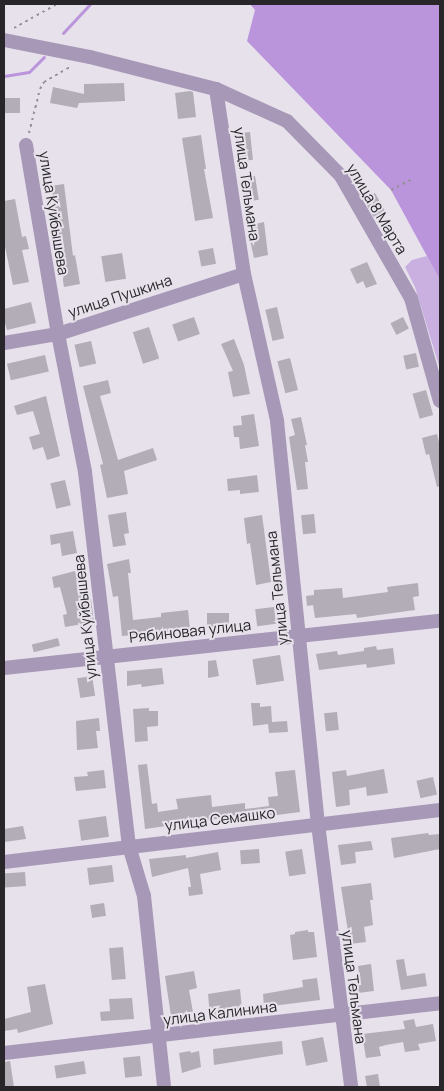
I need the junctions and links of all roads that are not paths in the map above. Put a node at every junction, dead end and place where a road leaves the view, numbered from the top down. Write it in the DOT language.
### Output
graph roads {
  1 [pos="8,35"];
  2 [pos="216,89"];
  3 [pos="26,145"];
  4 [pos="244,274"];
  5 [pos="58,334"];
  6 [pos="4,343"];
  7 [pos="440,401"];
  8 [pos="440,621"];
  9 [pos="298,636"];
  10 [pos="106,655"];
  11 [pos="4,668"];
  12 [pos="440,810"];
  13 [pos="318,824"];
  14 [pos="129,846"];
  15 [pos="4,862"];
  16 [pos="440,1002"];
  17 [pos="341,1015"];
  18 [pos="159,1036"];
  19 [pos="4,1053"];
  20 [pos="164,1087"];
  21 [pos="351,1087"];
  1 -- 2 [label="street"];
  2 -- 4 [label="street, улица Тельмана"];
  2 -- 7 [label="street, улица 8 Марта"];
  3 -- 5 [label="street, улица Куйбышева"];
  4 -- 5 [label="street, улица Пушкина"];
  4 -- 9 [label="street, улица Тельмана"];
  5 -- 6 [label="street, улица Пушкина"];
  5 -- 10 [label="street, улица Куйбышева"];
  8 -- 9 [label="street, Рябиновая улица"];
  9 -- 10 [label="street, Рябиновая улица"];
  9 -- 13 [label="street, улица Тельмана"];
  10 -- 11 [label="street, Рябиновая улица"];
  10 -- 14 [label="street, улица Куйбышева"];
  12 -- 13 [label="street, улица Семашко"];
  13 -- 14 [label="street, улица Семашко"];
  13 -- 17 [label="street, улица Тельмана"];
  14 -- 15 [label="street, улица Семашко"];
  14 -- 18 [label="street, улица Куйбышева"];
  16 -- 17 [label="street, улица Калинина"];
  17 -- 18 [label="street, улица Калинина"];
  17 -- 21 [label="street, улица Тельмана"];
  18 -- 19 [label="street, улица Калинина"];
  18 -- 20 [label="street, улица Куйбышева"];
}
